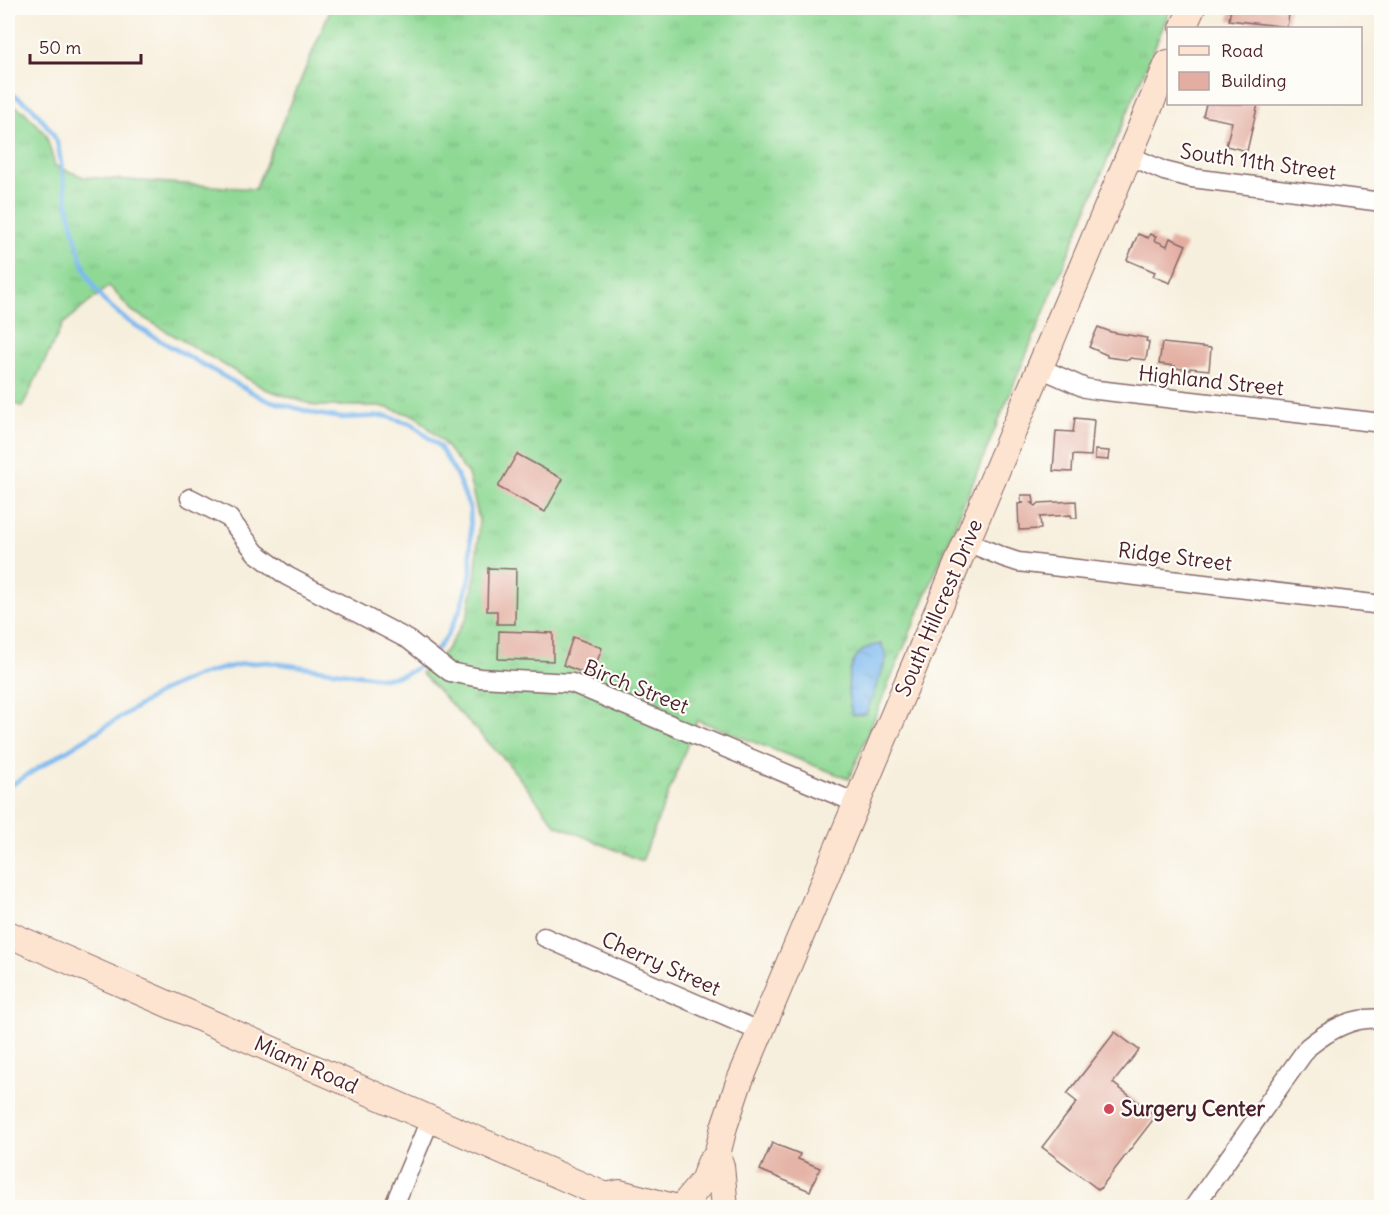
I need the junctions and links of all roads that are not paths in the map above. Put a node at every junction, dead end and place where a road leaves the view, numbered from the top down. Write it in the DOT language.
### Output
graph roads {
  1 [pos="1192,8"];
  2 [pos="1183,27"];
  3 [pos="1167,65"];
  4 [pos="1130,156"];
  5 [pos="1382,202"];
  6 [pos="1040,368"];
  7 [pos="1382,423"];
  8 [pos="190,498"];
  9 [pos="967,542"];
  10 [pos="1382,604"];
  11 [pos="856,803"];
  12 [pos="8,934"];
  13 [pos="544,937"];
  14 [pos="1382,1019"];
  15 [pos="761,1032"];
  16 [pos="430,1120"];
  17 [pos="717,1155"];
  18 [pos="611,1202"];
  19 [pos="677,1206"];
  20 [pos="393,1208"];
  21 [pos="713,1208"];
  22 [pos="725,1208"];
  23 [pos="1193,1208"];
  1 -- 2 [label="street"];
  3 -- 4 [label="street, South Hillcrest Drive"];
  4 -- 5 [label="street, South 11th Street"];
  4 -- 6 [label="street, South Hillcrest Drive"];
  6 -- 7 [label="street, Highland Street"];
  6 -- 9 [label="street, South Hillcrest Drive"];
  8 -- 11 [label="street, Birch Street"];
  9 -- 10 [label="street, Ridge Street"];
  9 -- 11 [label="street, South Hillcrest Drive"];
  11 -- 15 [label="street, South Hillcrest Drive"];
  12 -- 16 [label="street, Miami Road"];
  13 -- 15 [label="street, Cherry Street"];
  14 -- 23 [label="street"];
  15 -- 17 [label="street, South Hillcrest Drive"];
  16 -- 18 [label="street, Miami Road"];
  16 -- 20 [label="street"];
  17 -- 19 [label="street, South Hillcrest Drive"];
  17 -- 22 [label="street, South Hillcrest Drive"];
  18 -- 19 [label="street, Miami Road"];
  19 -- 21 [label="street, Miami Road"];
}
